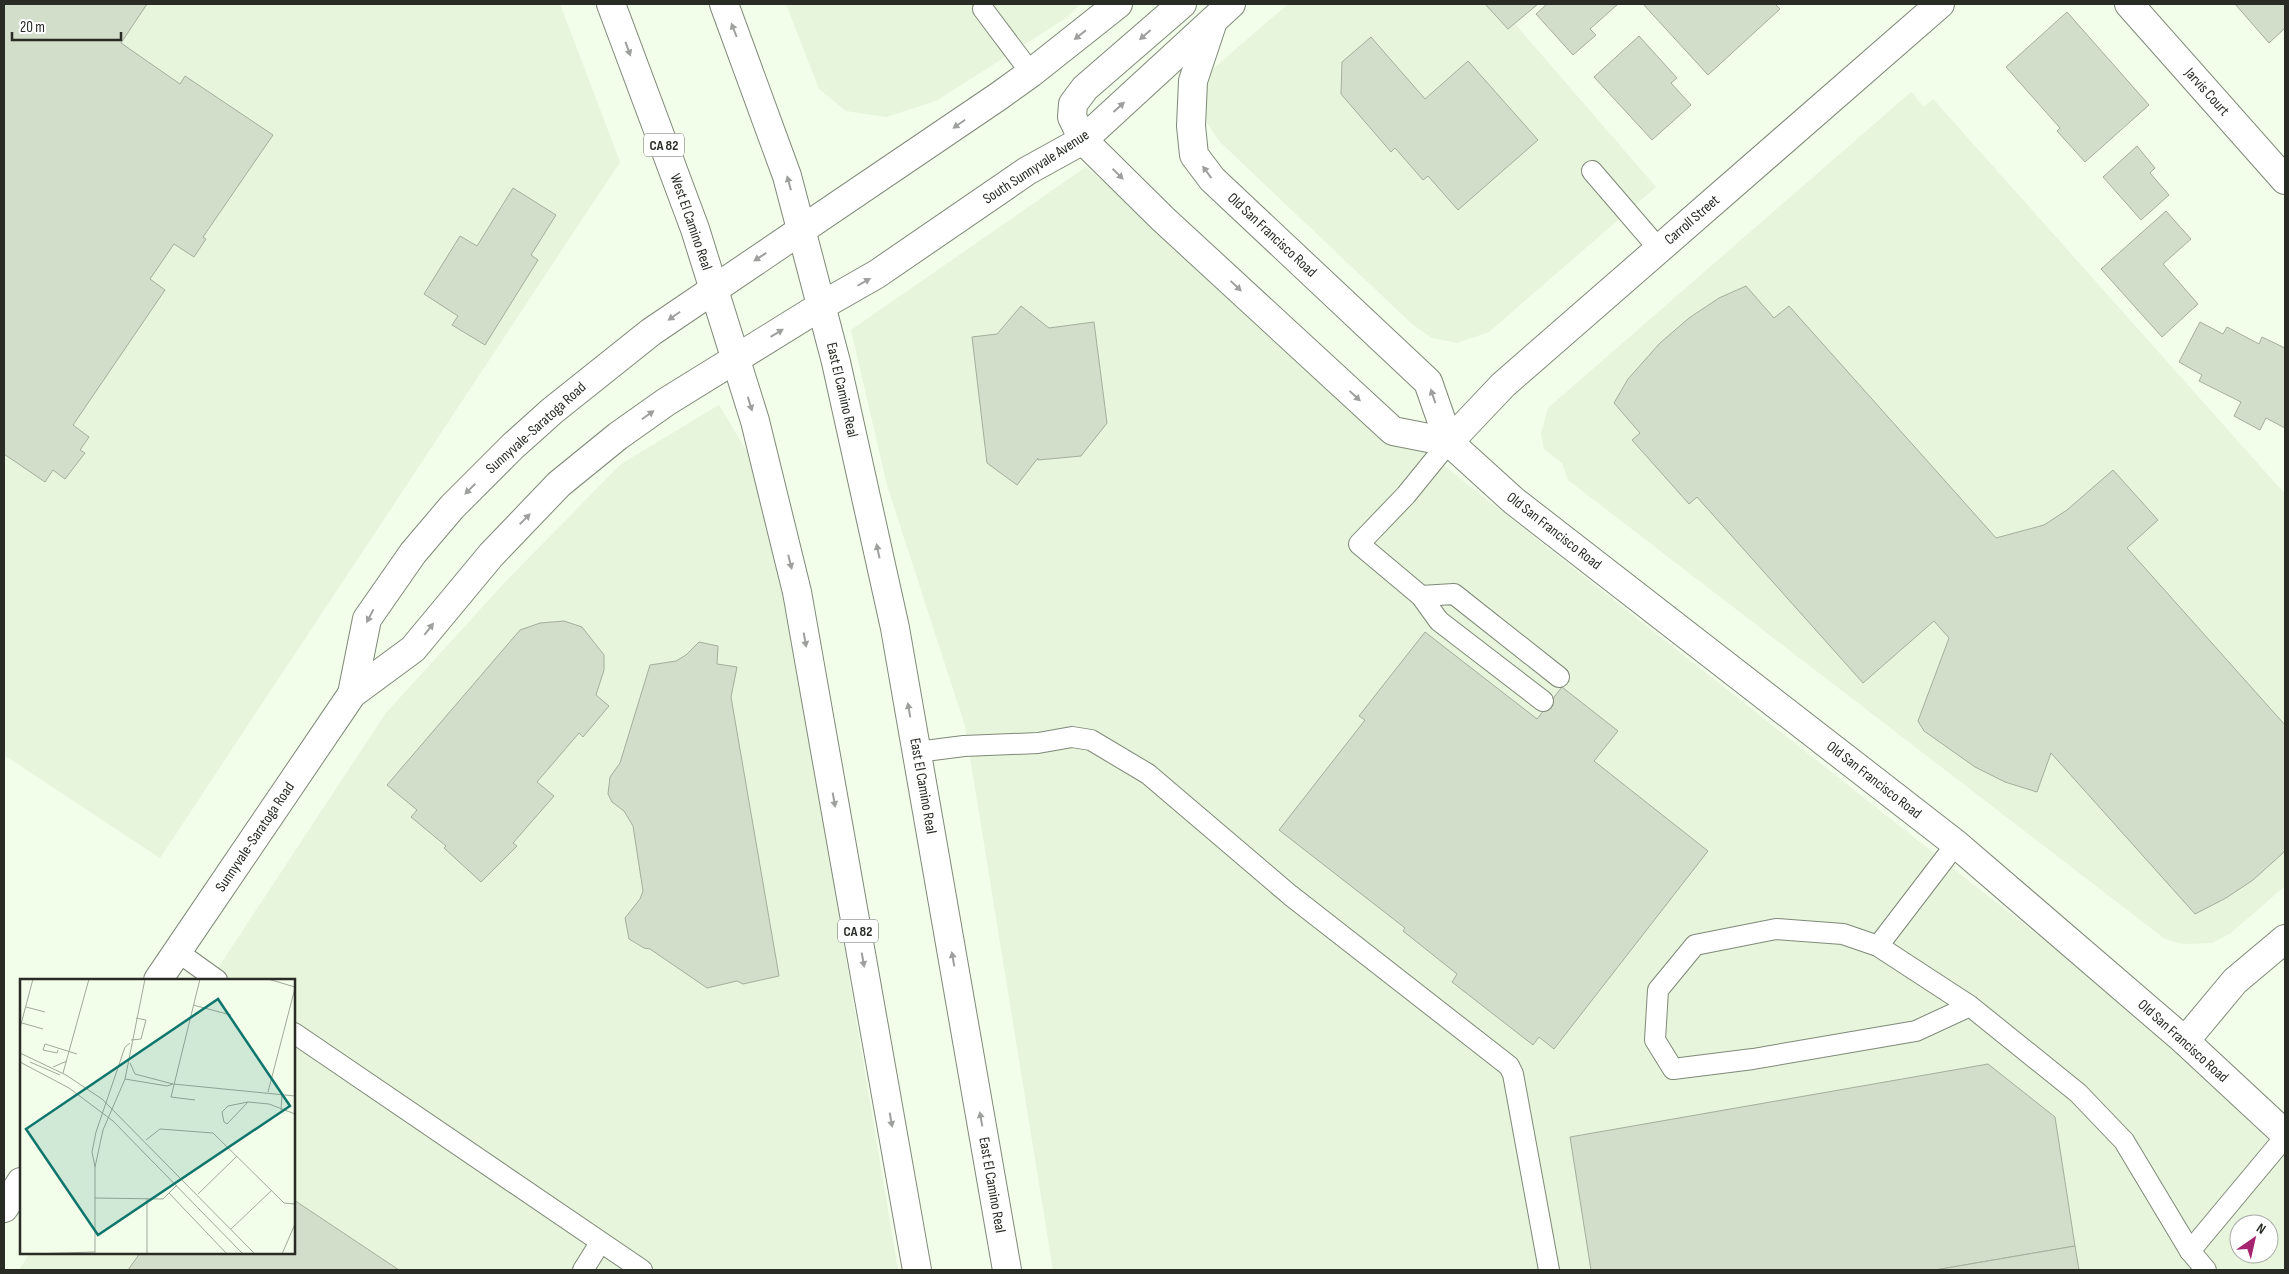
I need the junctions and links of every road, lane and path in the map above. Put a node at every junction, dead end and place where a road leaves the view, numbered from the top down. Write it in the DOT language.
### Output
graph roads {
  1 [pos="611,4"];
  2 [pos="724,4"];
  3 [pos="1118,4"];
  4 [pos="1182,4"];
  5 [pos="1940,4"];
  6 [pos="2129,4"];
  7 [pos="983,9"];
  8 [pos="1222,12"];
  9 [pos="1031,73"];
  10 [pos="1083,140"];
  11 [pos="1592,171"];
  12 [pos="2285,180"];
  13 [pos="801,230"];
  14 [pos="1659,249"];
  15 [pos="714,288"];
  16 [pos="821,306"];
  17 [pos="736,358"];
  18 [pos="1449,442"];
  19 [pos="1421,596"];
  20 [pos="1559,677"];
  21 [pos="352,694"];
  22 [pos="1543,701"];
  23 [pos="917,752"];
  24 [pos="1956,844"];
  25 [pos="2285,939"];
  26 [pos="1878,946"];
  27 [pos="178,952"];
  28 [pos="159,979"];
  29 [pos="216,979"];
  30 [pos="1970,1006"];
  31 [pos="295,1034"];
  32 [pos="2185,1041"];
  33 [pos="2285,1136"];
  34 [pos="20,1184"];
  35 [pos="4,1208"];
  36 [pos="600,1243"];
  37 [pos="2190,1251"];
  38 [pos="582,1270"];
  39 [pos="642,1270"];
  40 [pos="917,1270"];
  41 [pos="1007,1270"];
  42 [pos="1549,1270"];
  43 [pos="2206,1270"];
  1 -- 15 [label="main road, West El Camino Real / CA 82, one-way"];
  13 -- 2 [label="main road, one-way"];
  3 -- 9 [label="main road, one-way"];
  4 -- 10 [label="main road, one-way"];
  5 -- 14 [label="main road, Carroll Street"];
  6 -- 12 [label="main road, Jarvis Court"];
  7 -- 9 [label="lane"];
  10 -- 8 [label="main road, South Sunnyvale Avenue, one-way"];
  18 -- 8 [label="main road, Old San Francisco Road, one-way"];
  9 -- 13 [label="main road, one-way"];
  16 -- 10 [label="main road, South Sunnyvale Avenue, one-way"];
  10 -- 18 [label="main road, one-way"];
  11 -- 14 [label="lane"];
  13 -- 15 [label="main road, Sunnyvale-Saratoga Road, one-way"];
  13 -- 16 [label="main road"];
  14 -- 18 [label="main road, Carroll Street"];
  15 -- 17 [label="main road, West El Camino Real / CA 82"];
  15 -- 21 [label="main road, Sunnyvale-Saratoga Road, one-way"];
  17 -- 16 [label="main road, Sunnyvale-Saratoga Road, one-way"];
  23 -- 16 [label="main road, East El Camino Real, one-way"];
  21 -- 17 [label="main road, Sunnyvale-Saratoga Road, one-way"];
  17 -- 40 [label="main road, CA 82, one-way"];
  18 -- 19 [label="lane"];
  18 -- 24 [label="main road, Old San Francisco Road"];
  19 -- 20 [label="lane"];
  19 -- 22 [label="lane"];
  21 -- 27 [label="main road, Sunnyvale-Saratoga Road"];
  41 -- 23 [label="main road, East El Camino Real, one-way"];
  23 -- 42 [label="lane"];
  24 -- 26 [label="lane"];
  24 -- 32 [label="main road, Old San Francisco Road"];
  25 -- 32 [label="main road"];
  26 -- 30 [label="lane"];
  26 -- 30 [label="lane"];
  27 -- 28 [label="main road, Sunnyvale-Saratoga Road"];
  27 -- 29 [label="lane"];
  30 -- 37 [label="lane"];
  31 -- 36 [label="lane"];
  32 -- 33 [label="main road, Old San Francisco Road"];
  33 -- 37 [label="lane"];
  34 -- 35 [label="main road"];
  36 -- 38 [label="lane"];
  36 -- 39 [label="lane"];
  37 -- 43 [label="lane"];
}
